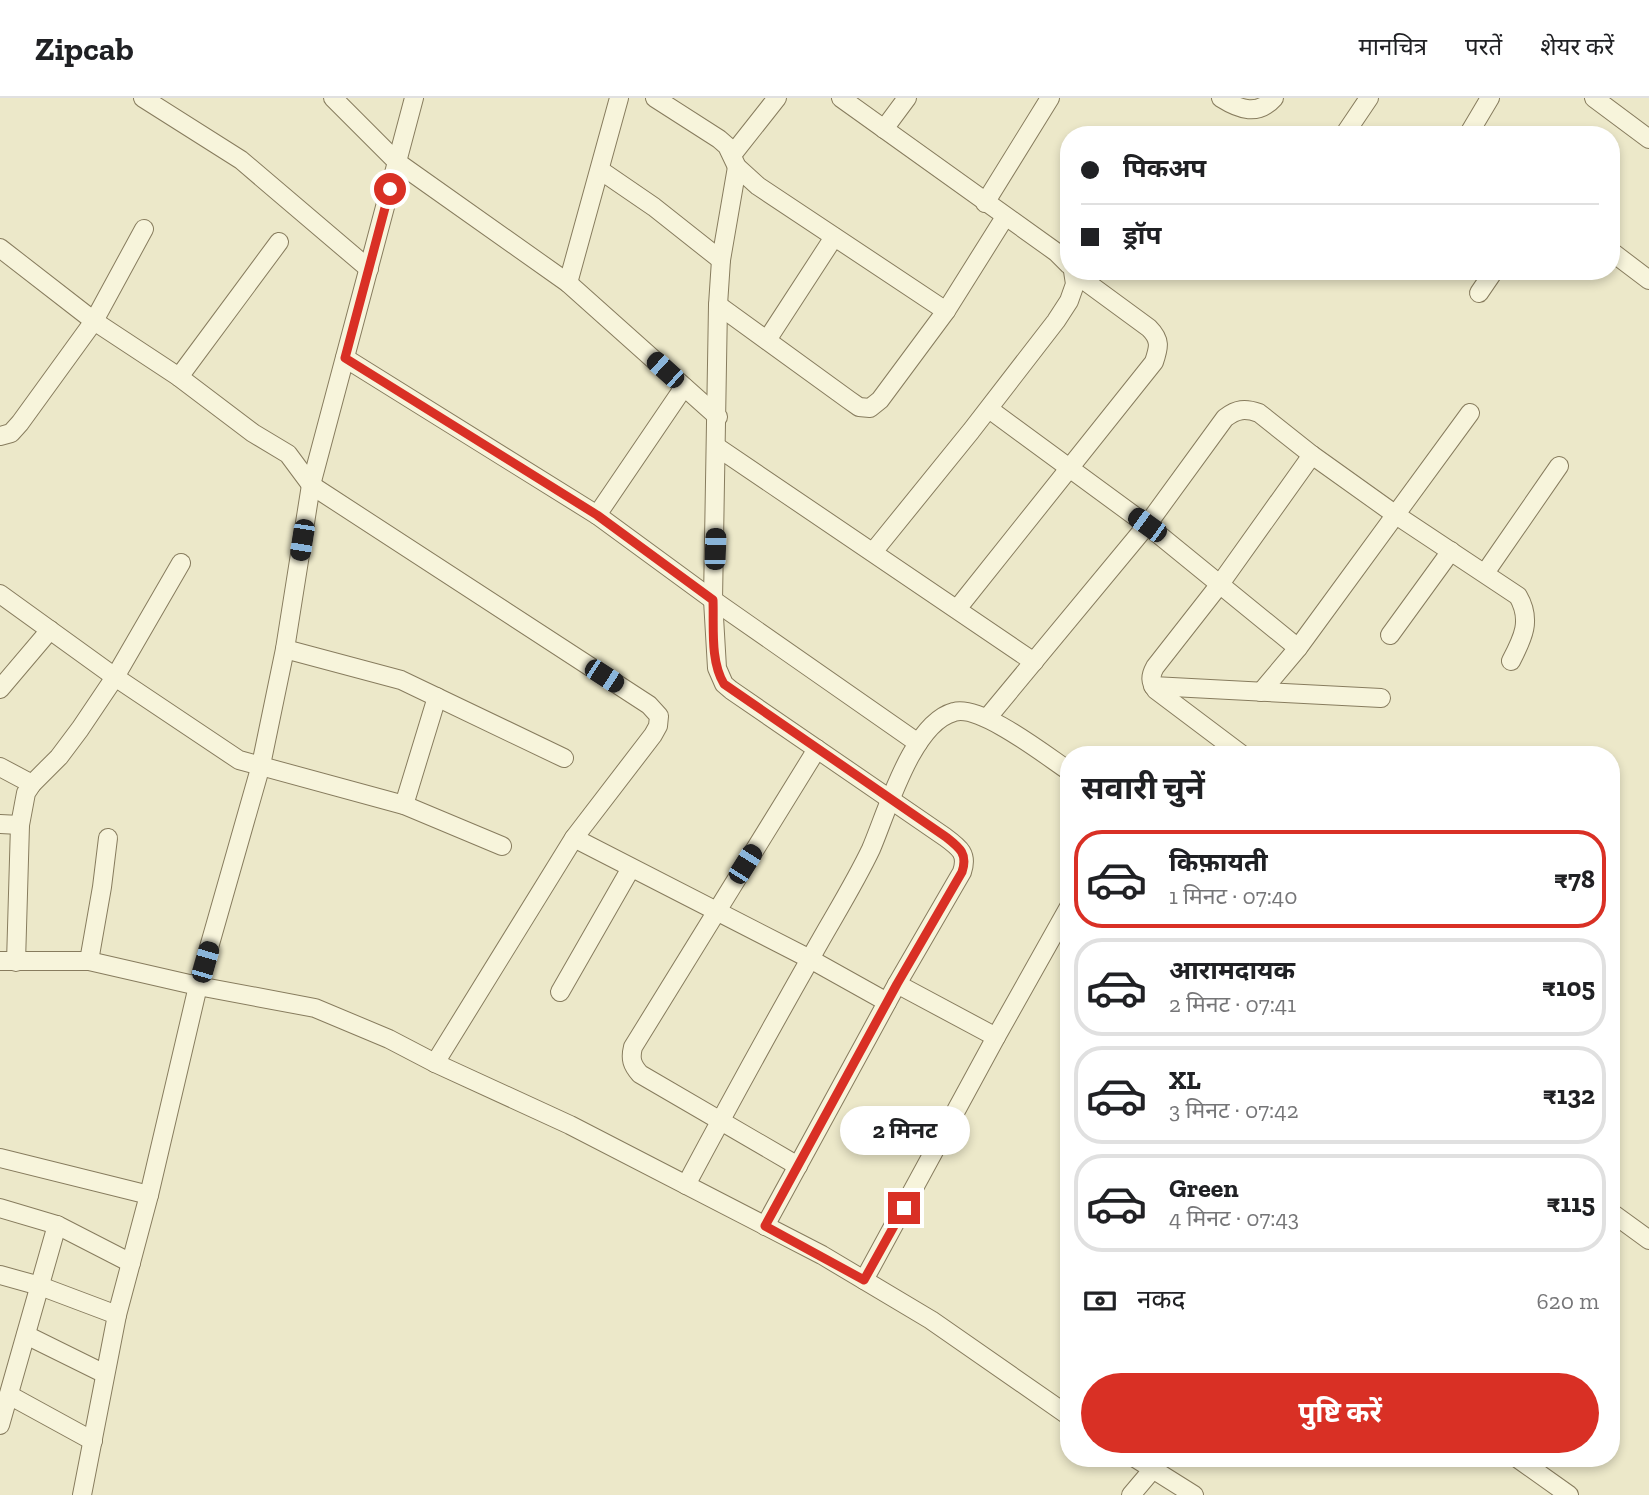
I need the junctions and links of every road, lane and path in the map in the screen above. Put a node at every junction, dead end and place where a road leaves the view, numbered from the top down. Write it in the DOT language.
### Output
graph roads {
  1 [pos="143,98"];
  2 [pos="333,98"];
  3 [pos="414,98"];
  4 [pos="619,98"];
  5 [pos="655,98"];
  6 [pos="777,98"];
  7 [pos="841,98"];
  8 [pos="907,98"];
  9 [pos="1050,98"];
  10 [pos="1221,98"];
  11 [pos="1274,98"];
  12 [pos="1369,98"];
  13 [pos="1490,98"];
  14 [pos="1594,98"];
  15 [pos="1350,126"];
  16 [pos="1473,126"];
  17 [pos="884,129"];
  18 [pos="1649,139"];
  19 [pos="735,161"];
  20 [pos="397,162"];
  21 [pos="600,170"];
  22 [pos="985,202"];
  23 [pos="1005,217"];
  24 [pos="144,229"];
  25 [pos="834,237"];
  26 [pos="279,242"];
  27 [pos="3,256"];
  28 [pos="1060,256"];
  29 [pos="1620,258"];
  30 [pos="721,260"];
  31 [pos="369,269"];
  32 [pos="1074,280"];
  33 [pos="1085,280"];
  34 [pos="1488,280"];
  35 [pos="1649,280"];
  36 [pos="568,283"];
  37 [pos="1479,293"];
  38 [pos="718,305"];
  39 [pos="946,311"];
  40 [pos="94,321"];
  41 [pos="767,341"];
  42 [pos="345,358"];
  43 [pos="179,377"];
  44 [pos="684,387"];
  45 [pos="989,409"];
  46 [pos="1470,413"];
  47 [pos="718,417"];
  48 [pos="0,436"];
  49 [pos="717,447"];
  50 [pos="1312,455"];
  51 [pos="1559,466"];
  52 [pos="1070,468"];
  53 [pos="311,485"];
  54 [pos="1396,514"];
  55 [pos="597,515"];
  56 [pos="1147,525"];
  57 [pos="1451,551"];
  58 [pos="873,552"];
  59 [pos="181,563"];
  60 [pos="1485,573"];
  61 [pos="1220,584"];
  62 [pos="0,594"];
  63 [pos="713,600"];
  64 [pos="957,609"];
  65 [pos="50,630"];
  66 [pos="1390,635"];
  67 [pos="1298,648"];
  68 [pos="285,649"];
  69 [pos="1511,661"];
  70 [pos="1034,662"];
  71 [pos="115,677"];
  72 [pos="1153,686"];
  73 [pos="0,689"];
  74 [pos="1261,692"];
  75 [pos="437,697"];
  76 [pos="1381,698"];
  77 [pos="988,717"];
  78 [pos="918,743"];
  79 [pos="1231,746"];
  80 [pos="817,749"];
  81 [pos="564,758"];
  82 [pos="261,765"];
  83 [pos="1060,765"];
  84 [pos="0,767"];
  85 [pos="32,783"];
  86 [pos="891,800"];
  87 [pos="404,805"];
  88 [pos="0,824"];
  89 [pos="20,825"];
  90 [pos="108,838"];
  91 [pos="575,838"];
  92 [pos="502,846"];
  93 [pos="632,868"];
  94 [pos="716,911"];
  95 [pos="1060,923"];
  96 [pos="810,959"];
  97 [pos="8,961"];
  98 [pos="89,961"];
  99 [pos="897,984"];
  100 [pos="198,986"];
  101 [pos="561,992"];
  102 [pos="887,1002"];
  103 [pos="996,1037"];
  104 [pos="435,1063"];
  105 [pos="720,1121"];
  106 [pos="0,1158"];
  107 [pos="798,1166"];
  108 [pos="686,1185"];
  109 [pos="149,1195"];
  110 [pos="1,1211"];
  111 [pos="1620,1219"];
  112 [pos="57,1225"];
  113 [pos="765,1226"];
  114 [pos="1649,1240"];
  115 [pos="131,1263"];
  116 [pos="0,1275"];
  117 [pos="864,1280"];
  118 [pos="40,1286"];
  119 [pos="117,1315"];
  120 [pos="26,1335"];
  121 [pos="105,1374"];
  122 [pos="9,1395"];
  123 [pos="1060,1410"];
  124 [pos="0,1425"];
  125 [pos="93,1441"];
  126 [pos="1150,1467"];
  127 [pos="1530,1467"];
  128 [pos="1153,1469"];
  129 [pos="82,1495"];
  130 [pos="1131,1495"];
  131 [pos="1194,1495"];
  132 [pos="1569,1495"];
  1 -- 31 [label="street"];
  2 -- 20 [label="street"];
  3 -- 20 [label="street"];
  4 -- 21 [label="street"];
  5 -- 19 [label="street"];
  6 -- 19 [label="street"];
  7 -- 17 [label="street"];
  8 -- 17 [label="street"];
  9 -- 22 [label="street"];
  10 -- 11 [label="street"];
  12 -- 15 [label="street"];
  13 -- 16 [label="street"];
  14 -- 18 [label="street"];
  17 -- 22 [label="street"];
  19 -- 25 [label="street"];
  19 -- 30 [label="street"];
  20 -- 31 [label="street"];
  20 -- 36 [label="street"];
  21 -- 30 [label="street"];
  21 -- 36 [label="street"];
  22 -- 23 [label="street"];
  23 -- 28 [label="street"];
  23 -- 39 [label="street"];
  24 -- 40 [label="street"];
  25 -- 39 [label="street"];
  25 -- 41 [label="street"];
  26 -- 43 [label="street"];
  27 -- 40 [label="street"];
  29 -- 35 [label="street"];
  30 -- 38 [label="street"];
  31 -- 42 [label="street"];
  32 -- 45 [label="street"];
  33 -- 52 [label="street"];
  34 -- 37 [label="street"];
  36 -- 44 [label="street"];
  38 -- 41 [label="street"];
  38 -- 47 [label="street"];
  39 -- 41 [label="street"];
  40 -- 43 [label="street"];
  40 -- 48 [label="street"];
  42 -- 53 [label="street"];
  42 -- 55 [label="street"];
  43 -- 53 [label="street"];
  44 -- 47 [label="street"];
  44 -- 55 [label="street"];
  45 -- 52 [label="street"];
  45 -- 58 [label="street"];
  46 -- 54 [label="street"];
  47 -- 49 [label="street"];
  49 -- 58 [label="street"];
  49 -- 63 [label="street"];
  50 -- 54 [label="street"];
  50 -- 56 [label="street"];
  50 -- 61 [label="street"];
  51 -- 60 [label="street"];
  52 -- 56 [label="street"];
  52 -- 64 [label="street"];
  53 -- 68 [label="street"];
  53 -- 91 [label="street"];
  54 -- 57 [label="street"];
  54 -- 67 [label="street"];
  55 -- 63 [label="street"];
  56 -- 61 [label="street"];
  56 -- 70 [label="street"];
  57 -- 60 [label="street"];
  57 -- 66 [label="street"];
  58 -- 64 [label="street"];
  59 -- 71 [label="street"];
  60 -- 69 [label="street"];
  61 -- 67 [label="street"];
  61 -- 72 [label="street"];
  62 -- 65 [label="street"];
  63 -- 78 [label="street"];
  63 -- 80 [label="street"];
  64 -- 70 [label="street"];
  65 -- 71 [label="street"];
  65 -- 73 [label="street"];
  67 -- 74 [label="street"];
  68 -- 75 [label="street"];
  68 -- 82 [label="street"];
  70 -- 77 [label="street"];
  71 -- 82 [label="street"];
  71 -- 85 [label="street"];
  72 -- 74 [label="street"];
  72 -- 79 [label="street"];
  74 -- 76 [label="street"];
  75 -- 81 [label="street"];
  75 -- 87 [label="street"];
  77 -- 78 [label="street"];
  77 -- 83 [label="street"];
  78 -- 86 [label="street"];
  80 -- 86 [label="street"];
  80 -- 94 [label="street"];
  82 -- 87 [label="street"];
  82 -- 100 [label="street"];
  84 -- 85 [label="street"];
  85 -- 89 [label="street"];
  86 -- 96 [label="street"];
  86 -- 99 [label="street"];
  87 -- 92 [label="street"];
  88 -- 89 [label="street"];
  89 -- 97 [label="street"];
  90 -- 98 [label="street"];
  91 -- 93 [label="street"];
  91 -- 104 [label="street"];
  93 -- 94 [label="street"];
  93 -- 101 [label="street"];
  94 -- 96 [label="street"];
  94 -- 105 [label="street"];
  95 -- 103 [label="street"];
  96 -- 102 [label="street"];
  96 -- 105 [label="street"];
  97 -- 98 [label="street"];
  98 -- 100 [label="street"];
  99 -- 102 [label="street"];
  99 -- 103 [label="street"];
  100 -- 104 [label="street"];
  100 -- 109 [label="street"];
  102 -- 107 [label="street"];
  103 -- 117 [label="street"];
  104 -- 108 [label="street"];
  105 -- 107 [label="street"];
  105 -- 108 [label="street"];
  106 -- 109 [label="street"];
  107 -- 113 [label="street"];
  108 -- 113 [label="street"];
  109 -- 115 [label="street"];
  110 -- 112 [label="street"];
  111 -- 114 [label="street"];
  112 -- 115 [label="street"];
  112 -- 118 [label="street"];
  113 -- 117 [label="street"];
  115 -- 119 [label="street"];
  116 -- 118 [label="street"];
  117 -- 123 [label="street"];
  118 -- 119 [label="street"];
  118 -- 120 [label="street"];
  119 -- 121 [label="street"];
  120 -- 121 [label="street"];
  120 -- 122 [label="street"];
  121 -- 125 [label="street"];
  122 -- 124 [label="street"];
  122 -- 125 [label="street"];
  125 -- 129 [label="street"];
  126 -- 128 [label="street"];
  127 -- 132 [label="street"];
  128 -- 130 [label="street"];
  128 -- 131 [label="street"];
}
